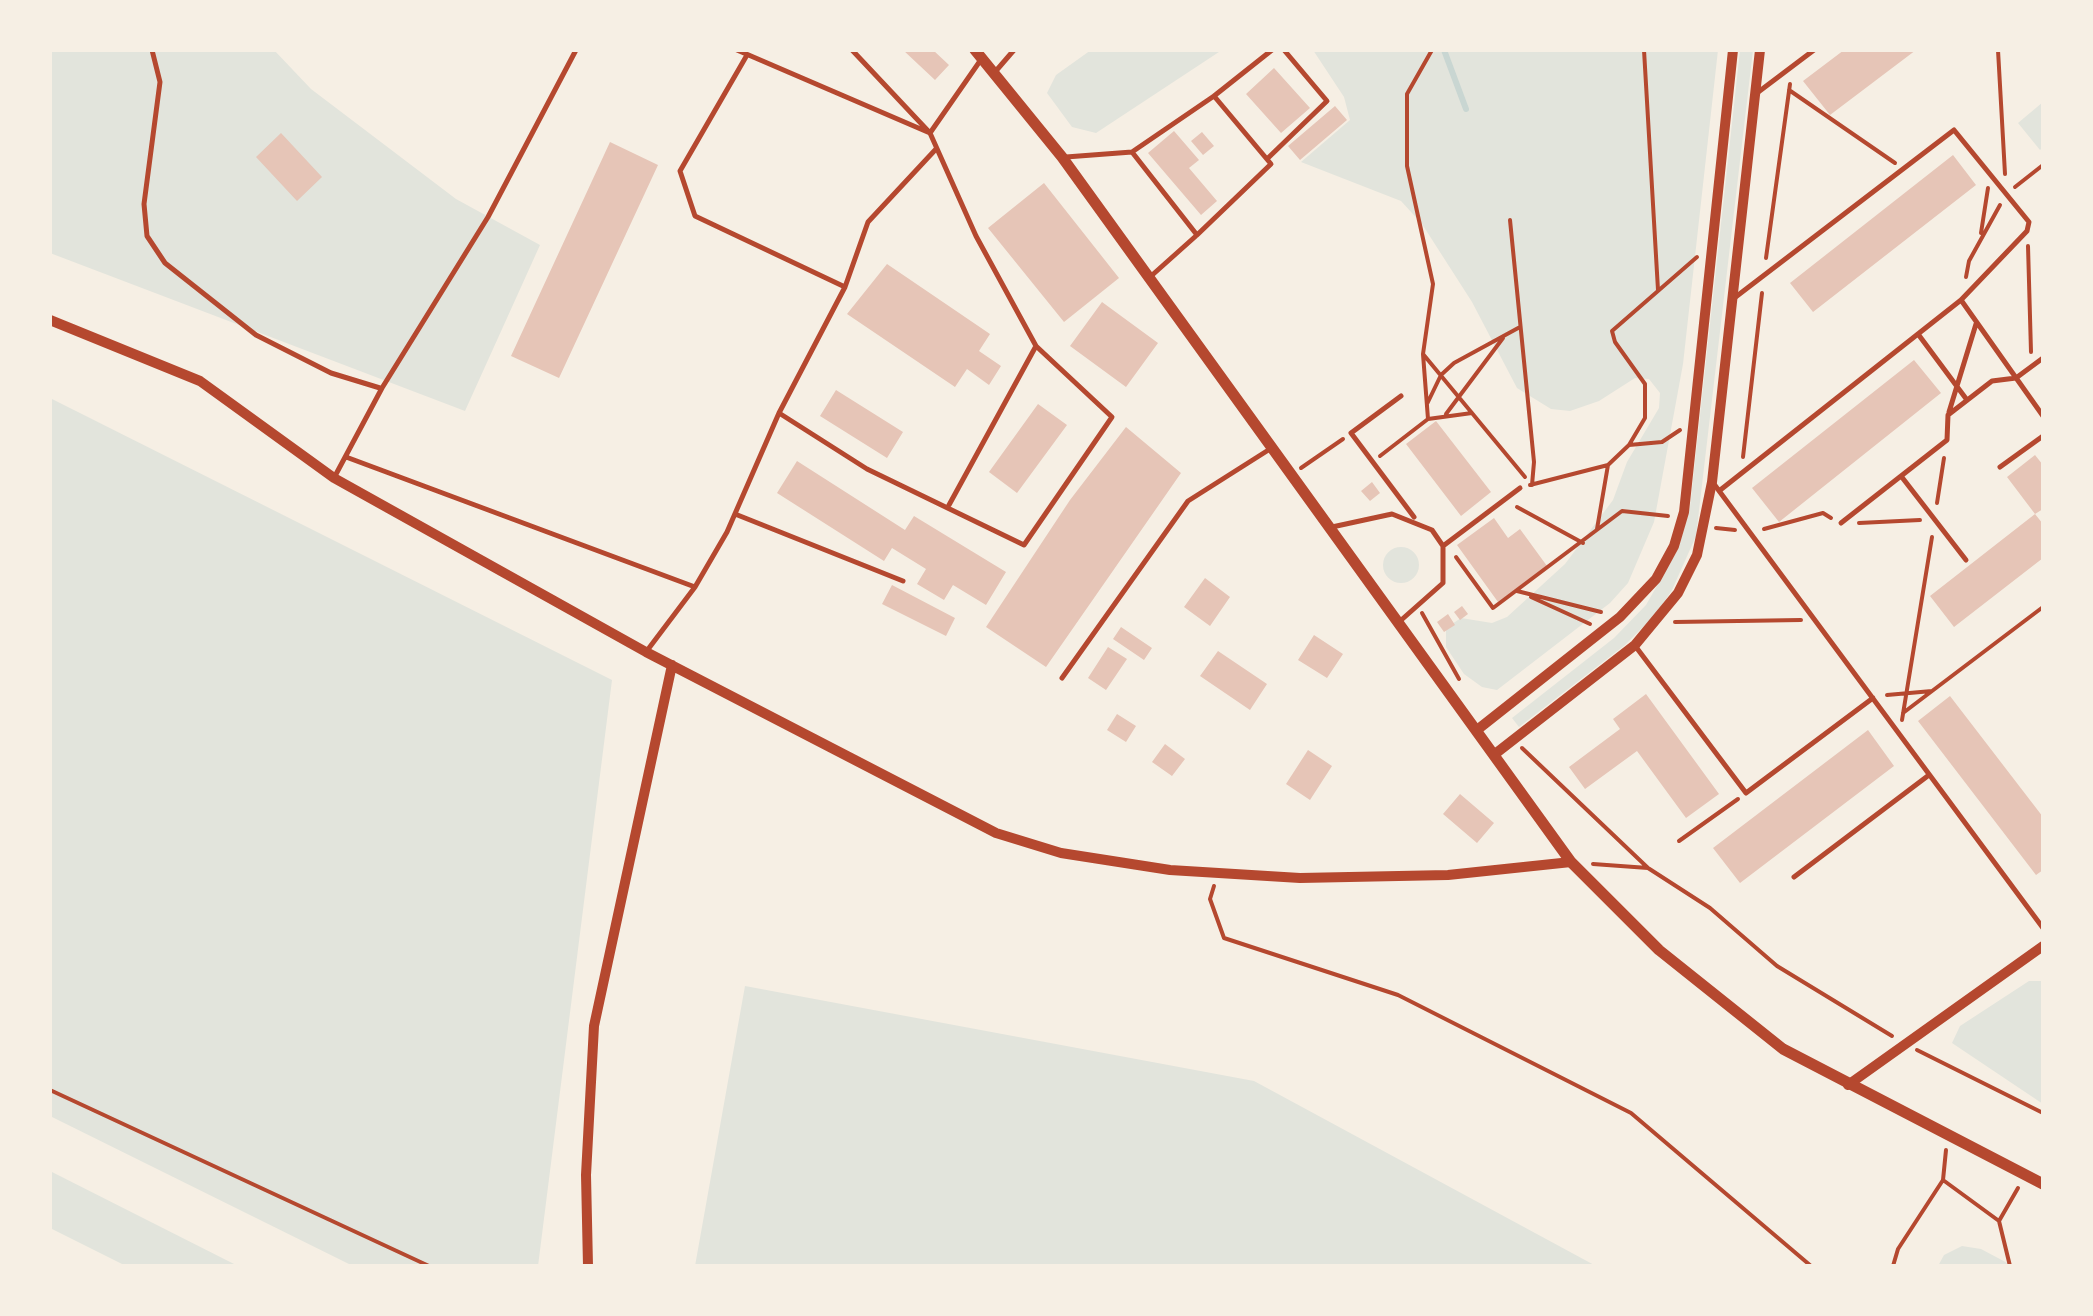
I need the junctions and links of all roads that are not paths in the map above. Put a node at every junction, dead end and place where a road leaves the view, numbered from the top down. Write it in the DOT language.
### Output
graph roads {
  1 [pos="152,50"];
  2 [pos="576,50"];
  3 [pos="737,50"];
  4 [pos="852,50"];
  5 [pos="1014,50"];
  6 [pos="1272,50"];
  7 [pos="1284,50"];
  8 [pos="1733,50"];
  9 [pos="1760,50"];
  10 [pos="1814,50"];
  11 [pos="978,54"];
  12 [pos="746,55"];
  13 [pos="993,74"];
  14 [pos="1755,95"];
  15 [pos="1214,96"];
  16 [pos="930,133"];
  17 [pos="936,149"];
  18 [pos="1132,152"];
  19 [pos="1062,158"];
  20 [pos="1267,159"];
  21 [pos="1197,235"];
  22 [pos="1148,278"];
  23 [pos="845,287"];
  24 [pos="1961,300"];
  25 [pos="1732,301"];
  26 [pos="50,320"];
  27 [pos="1976,324"];
  28 [pos="1918,334"];
  29 [pos="1036,346"];
  30 [pos="2043,358"];
  31 [pos="2016,378"];
  32 [pos="1956,386"];
  33 [pos="382,388"];
  34 [pos="1401,396"];
  35 [pos="1967,400"];
  36 [pos="779,413"];
  37 [pos="1948,415"];
  38 [pos="2043,416"];
  39 [pos="2043,436"];
  40 [pos="1273,448"];
  41 [pos="345,457"];
  42 [pos="2000,466"];
  43 [pos="1901,476"];
  44 [pos="334,478"];
  45 [pos="1716,486"];
  46 [pos="1520,488"];
  47 [pos="948,506"];
  48 [pos="735,514"];
  49 [pos="1416,520"];
  50 [pos="1842,524"];
  51 [pos="1331,528"];
  52 [pos="1445,545"];
  53 [pos="1966,560"];
  54 [pos="902,580"];
  55 [pos="695,587"];
  56 [pos="1399,622"];
  57 [pos="1635,645"];
  58 [pos="646,652"];
  59 [pos="672,665"];
  60 [pos="1062,678"];
  61 [pos="1872,698"];
  62 [pos="1477,730"];
  63 [pos="1494,754"];
  64 [pos="1929,774"];
  65 [pos="1571,862"];
  66 [pos="1794,877"];
  67 [pos="2043,928"];
  68 [pos="2043,946"];
  69 [pos="1848,1085"];
  70 [pos="2043,1184"];
  71 [pos="588,1266"];
  1 -- 33 [label="lane"];
  2 -- 33 [label="lane"];
  3 -- 12 [label="lane"];
  4 -- 16 [label="lane"];
  5 -- 13 [label="lane"];
  6 -- 15 [label="lane"];
  7 -- 20 [label="lane"];
  8 -- 62 [label="street"];
  9 -- 14 [label="street"];
  10 -- 14 [label="lane"];
  11 -- 13 [label="street"];
  11 -- 16 [label="lane"];
  12 -- 16 [label="lane"];
  12 -- 23 [label="lane"];
  13 -- 19 [label="street"];
  14 -- 25 [label="street"];
  15 -- 18 [label="lane"];
  15 -- 20 [label="lane"];
  16 -- 17 [label="lane"];
  17 -- 23 [label="lane"];
  17 -- 29 [label="lane"];
  18 -- 19 [label="lane"];
  18 -- 21 [label="lane"];
  19 -- 22 [label="street"];
  20 -- 21 [label="lane"];
  21 -- 22 [label="lane"];
  22 -- 40 [label="street"];
  23 -- 36 [label="lane"];
  24 -- 25 [label="lane"];
  24 -- 27 [label="lane"];
  24 -- 28 [label="lane"];
  25 -- 45 [label="street"];
  26 -- 44 [label="street"];
  27 -- 31 [label="lane"];
  27 -- 32 [label="lane"];
  28 -- 32 [label="lane"];
  28 -- 45 [label="lane"];
  29 -- 47 [label="lane"];
  29 -- 47 [label="lane"];
  30 -- 31 [label="lane"];
  31 -- 35 [label="lane"];
  31 -- 38 [label="lane"];
  32 -- 35 [label="lane"];
  32 -- 37 [label="lane"];
  33 -- 41 [label="lane"];
  34 -- 49 [label="lane"];
  35 -- 37 [label="lane"];
  36 -- 47 [label="lane"];
  36 -- 48 [label="lane"];
  37 -- 43 [label="lane"];
  39 -- 42 [label="lane"];
  40 -- 51 [label="street"];
  40 -- 60 [label="lane"];
  41 -- 44 [label="lane"];
  41 -- 55 [label="lane"];
  43 -- 50 [label="lane"];
  43 -- 53 [label="lane"];
  44 -- 58 [label="street"];
  45 -- 57 [label="street"];
  45 -- 61 [label="lane"];
  46 -- 52 [label="lane"];
  48 -- 54 [label="lane"];
  48 -- 55 [label="lane"];
  49 -- 51 [label="lane"];
  49 -- 52 [label="lane"];
  51 -- 56 [label="street"];
  52 -- 56 [label="lane"];
  55 -- 58 [label="lane"];
  56 -- 62 [label="street"];
  57 -- 61 [label="lane"];
  57 -- 63 [label="street"];
  58 -- 59 [label="street"];
  59 -- 65 [label="street"];
  59 -- 71 [label="street"];
  61 -- 64 [label="lane"];
  62 -- 63 [label="street"];
  63 -- 65 [label="street"];
  64 -- 66 [label="lane"];
  64 -- 67 [label="lane"];
  65 -- 69 [label="street"];
  68 -- 69 [label="street"];
  69 -- 70 [label="street"];
}
